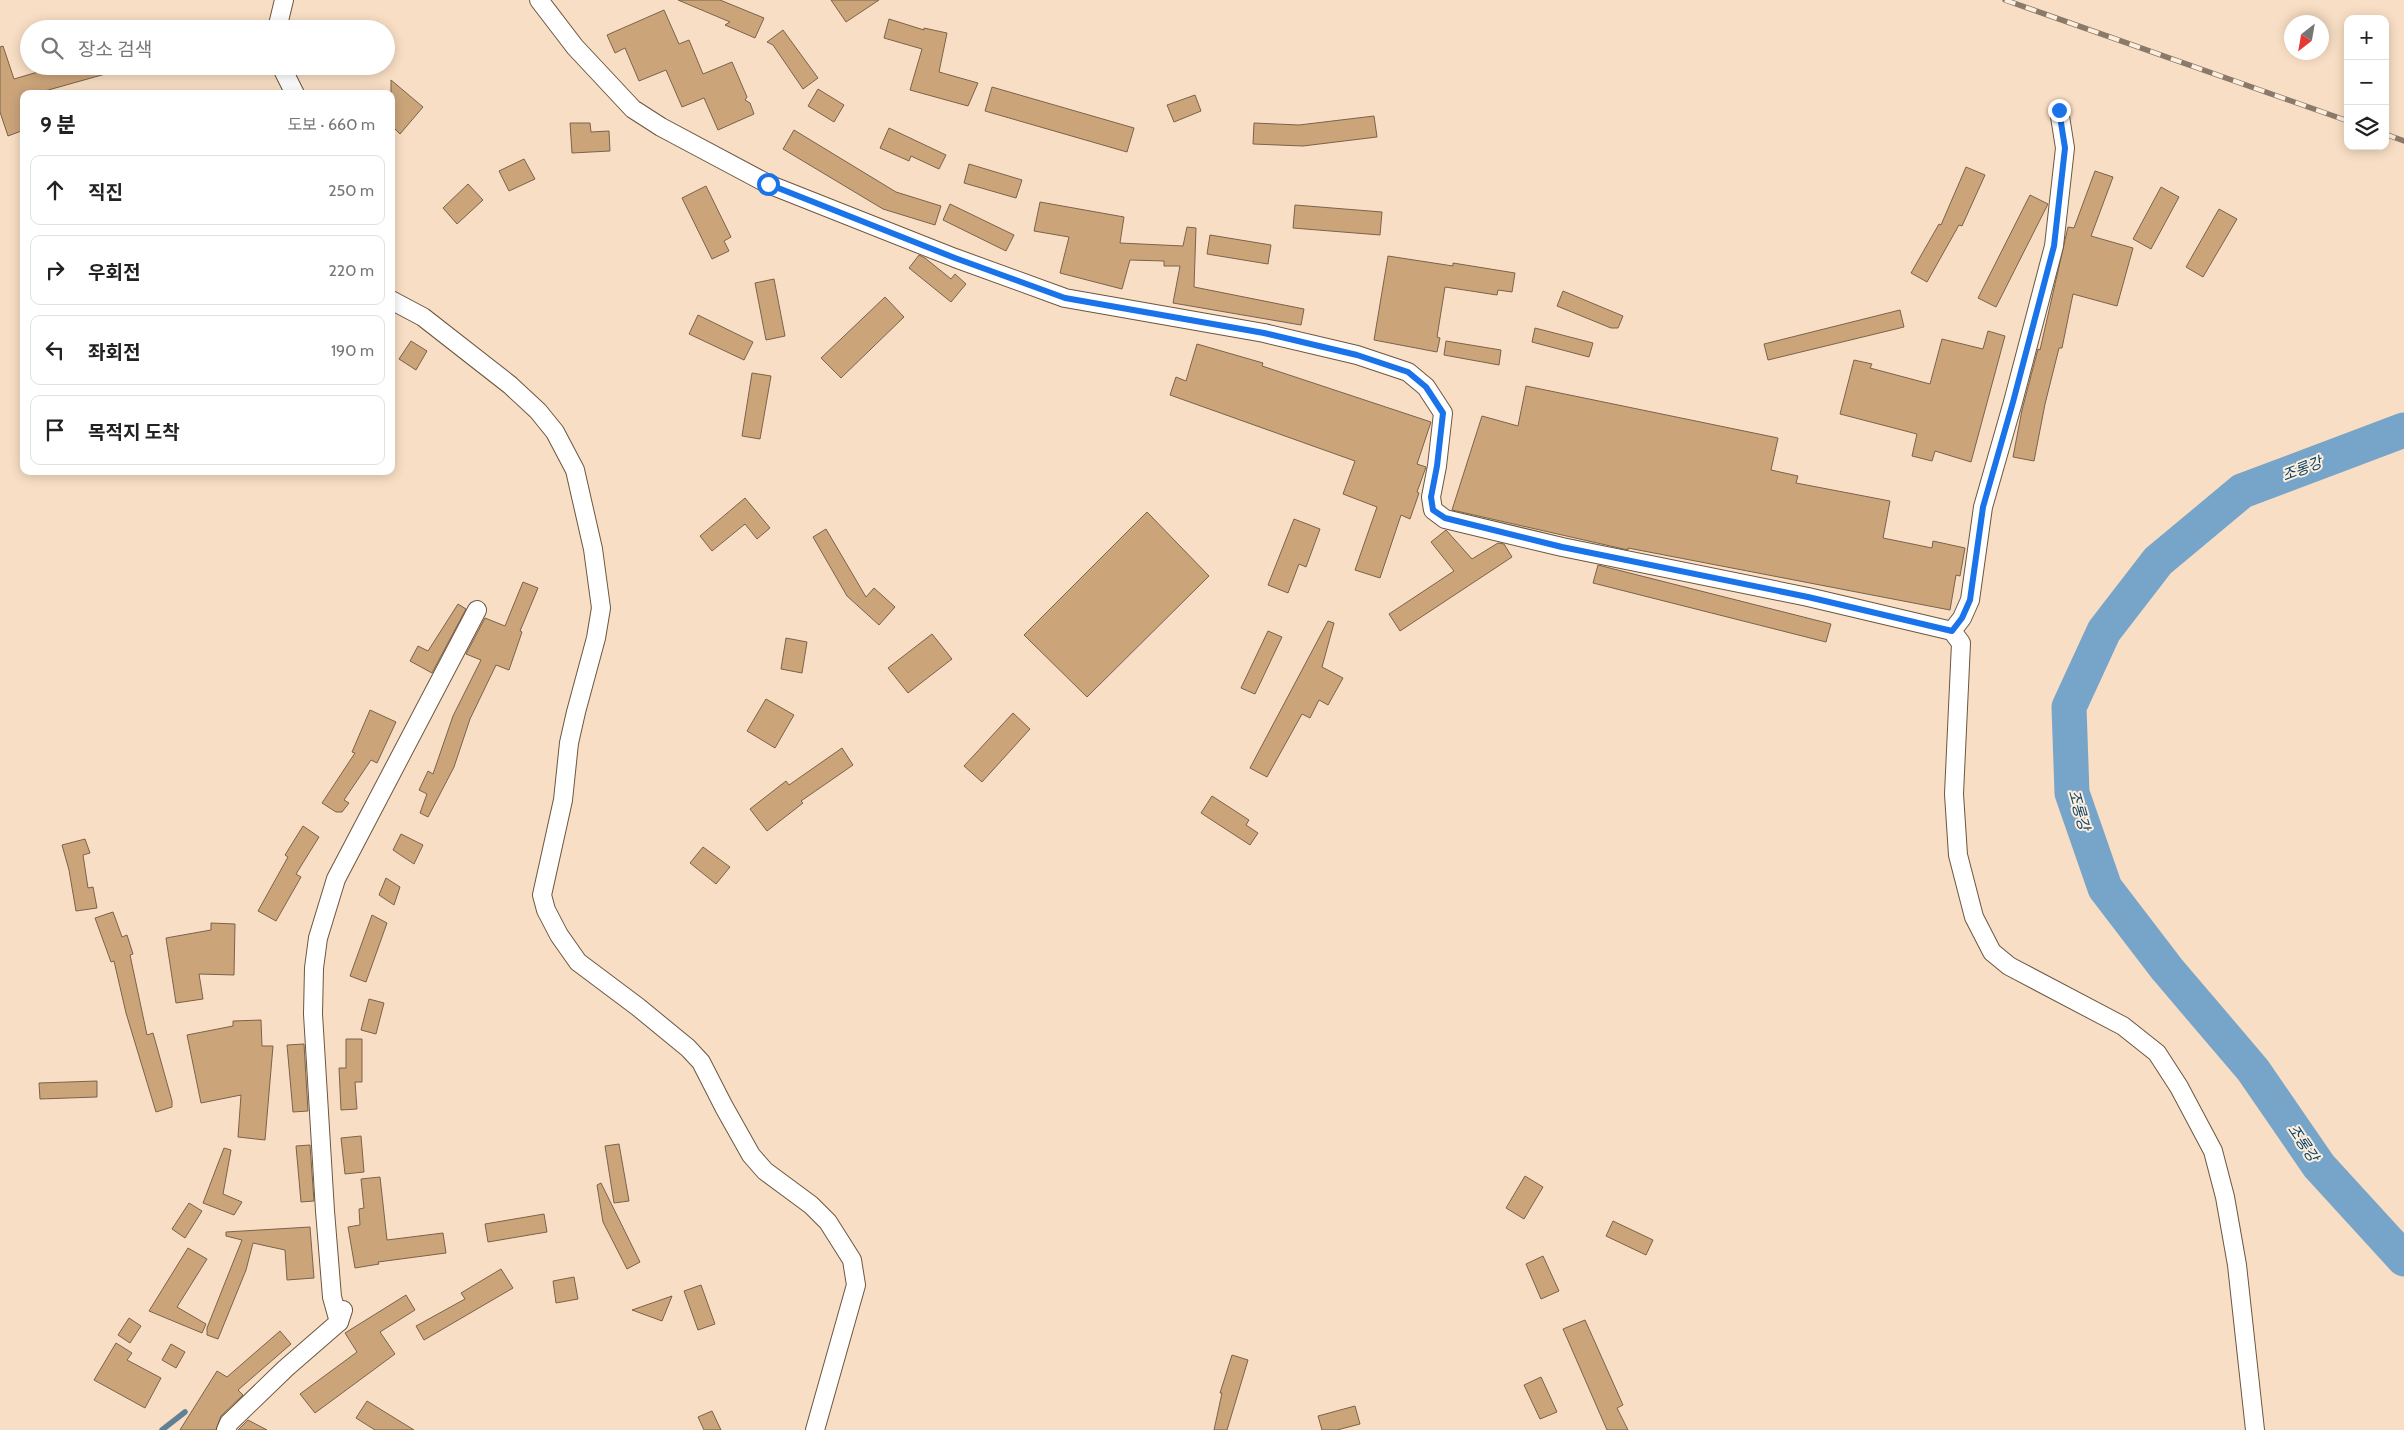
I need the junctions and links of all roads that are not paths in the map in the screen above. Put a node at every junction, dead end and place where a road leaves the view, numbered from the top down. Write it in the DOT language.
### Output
graph roads {
  1 [pos="284,0"];
  2 [pos="539,0"];
  3 [pos="279,20"];
  4 [pos="286,75"];
  5 [pos="293,90"];
  6 [pos="2059,110"];
  7 [pos="395,302"];
  8 [pos="476,610"];
  9 [pos="1952,631"];
  10 [pos="346,1303"];
  11 [pos="339,1322"];
  12 [pos="226,1430"];
  13 [pos="815,1430"];
  14 [pos="2255,1430"];
  1 -- 3 [label="street"];
  2 -- 9 [label="street"];
  4 -- 5 [label="street"];
  6 -- 9 [label="street"];
  7 -- 13 [label="street"];
  8 -- 11 [label="street"];
  9 -- 14 [label="street"];
  10 -- 11 [label="street"];
  11 -- 12 [label="street"];
}
